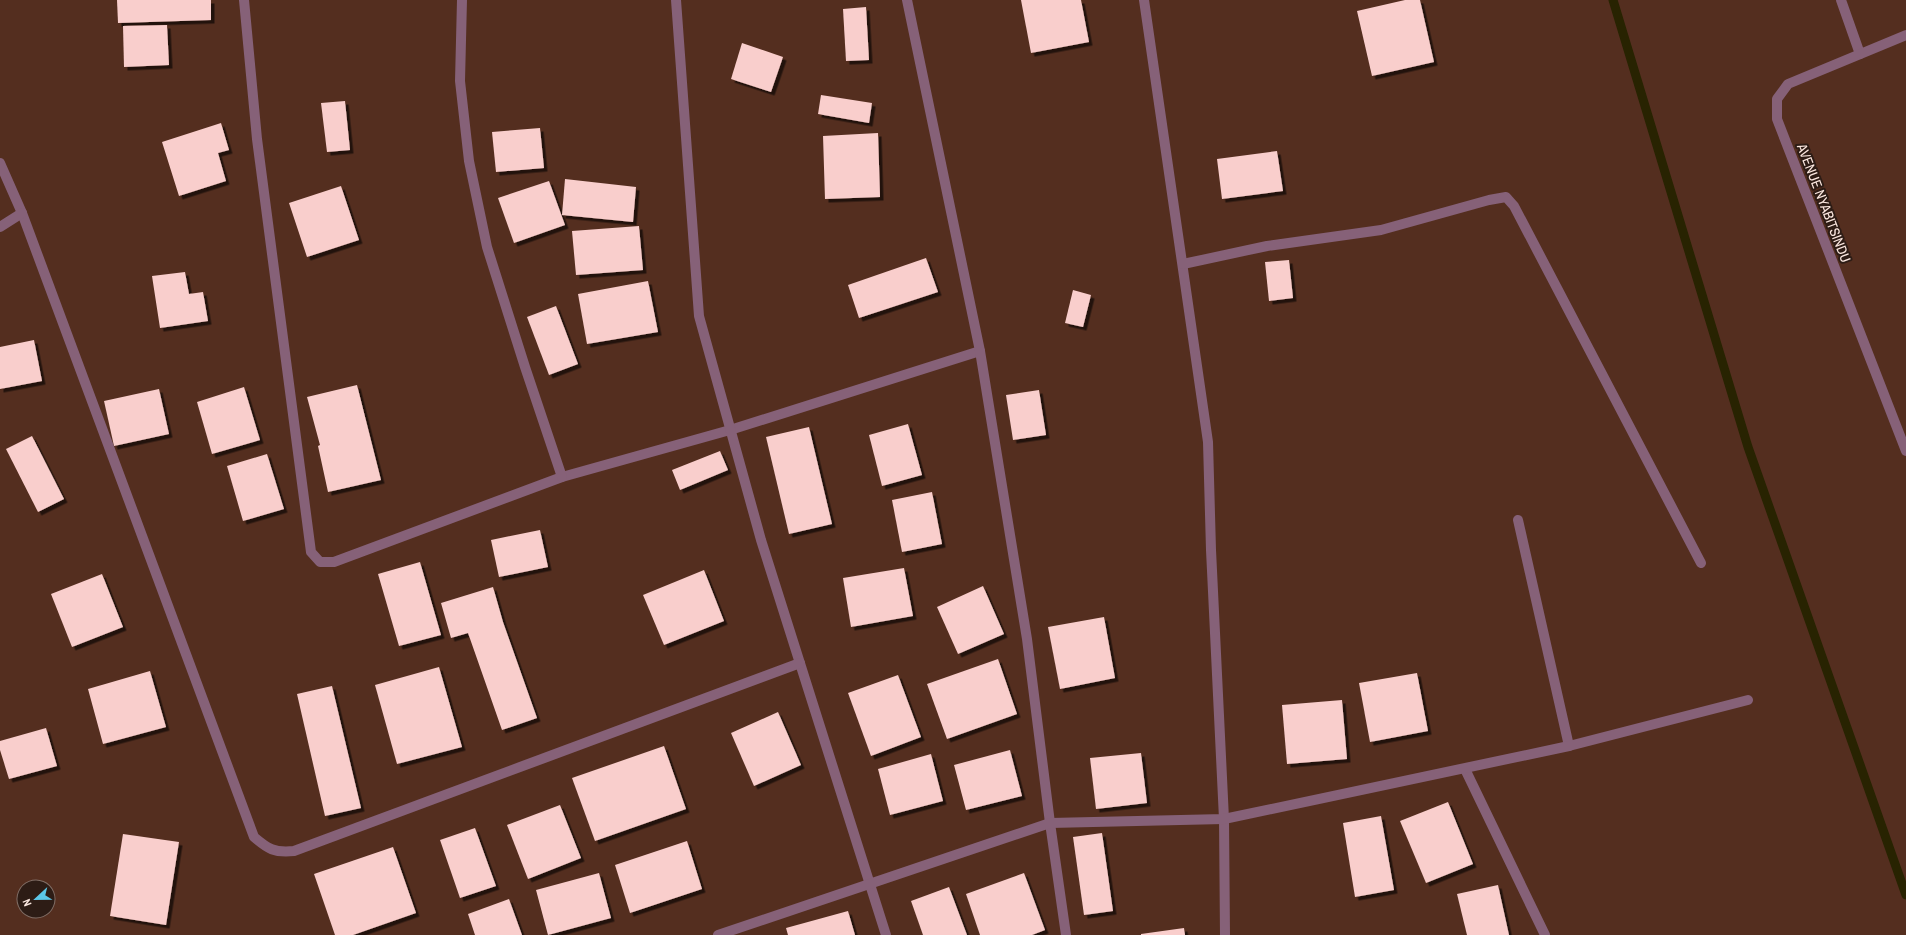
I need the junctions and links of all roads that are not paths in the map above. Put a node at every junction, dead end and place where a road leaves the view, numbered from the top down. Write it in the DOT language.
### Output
graph roads {
  1 [pos="244,0"];
  2 [pos="462,0"];
  3 [pos="676,0"];
  4 [pos="907,0"];
  5 [pos="1144,0"];
  6 [pos="1841,0"];
  7 [pos="1906,35"];
  8 [pos="1860,54"];
  9 [pos="0,163"];
  10 [pos="22,213"];
  11 [pos="0,227"];
  12 [pos="1183,264"];
  13 [pos="980,351"];
  14 [pos="730,430"];
  15 [pos="1906,452"];
  16 [pos="562,477"];
  17 [pos="1518,520"];
  18 [pos="1701,563"];
  19 [pos="800,663"];
  20 [pos="1748,700"];
  21 [pos="1569,746"];
  22 [pos="1465,769"];
  23 [pos="1224,819"];
  24 [pos="1050,823"];
  25 [pos="870,884"];
  26 [pos="718,935"];
  27 [pos="886,935"];
  28 [pos="1066,935"];
  29 [pos="1225,935"];
  30 [pos="1545,935"];
  1 -- 16 [label="street"];
  2 -- 16 [label="street"];
  3 -- 14 [label="street"];
  4 -- 13 [label="street"];
  5 -- 12 [label="street"];
  6 -- 8 [label="street"];
  7 -- 8 [label="street, AVENUE NYABITSINDU"];
  8 -- 15 [label="street, AVENUE NYABITSINDU"];
  9 -- 10 [label="street"];
  10 -- 11 [label="street"];
  10 -- 19 [label="street"];
  12 -- 18 [label="street"];
  12 -- 23 [label="street"];
  13 -- 14 [label="street"];
  13 -- 24 [label="street"];
  14 -- 16 [label="street"];
  14 -- 19 [label="street"];
  17 -- 21 [label="street"];
  19 -- 25 [label="street"];
  20 -- 21 [label="street"];
  21 -- 22 [label="street"];
  22 -- 23 [label="street"];
  22 -- 30 [label="street"];
  23 -- 24 [label="street"];
  23 -- 29 [label="street"];
  24 -- 25 [label="street"];
  24 -- 28 [label="street"];
  25 -- 26 [label="street"];
  25 -- 27 [label="street"];
}
